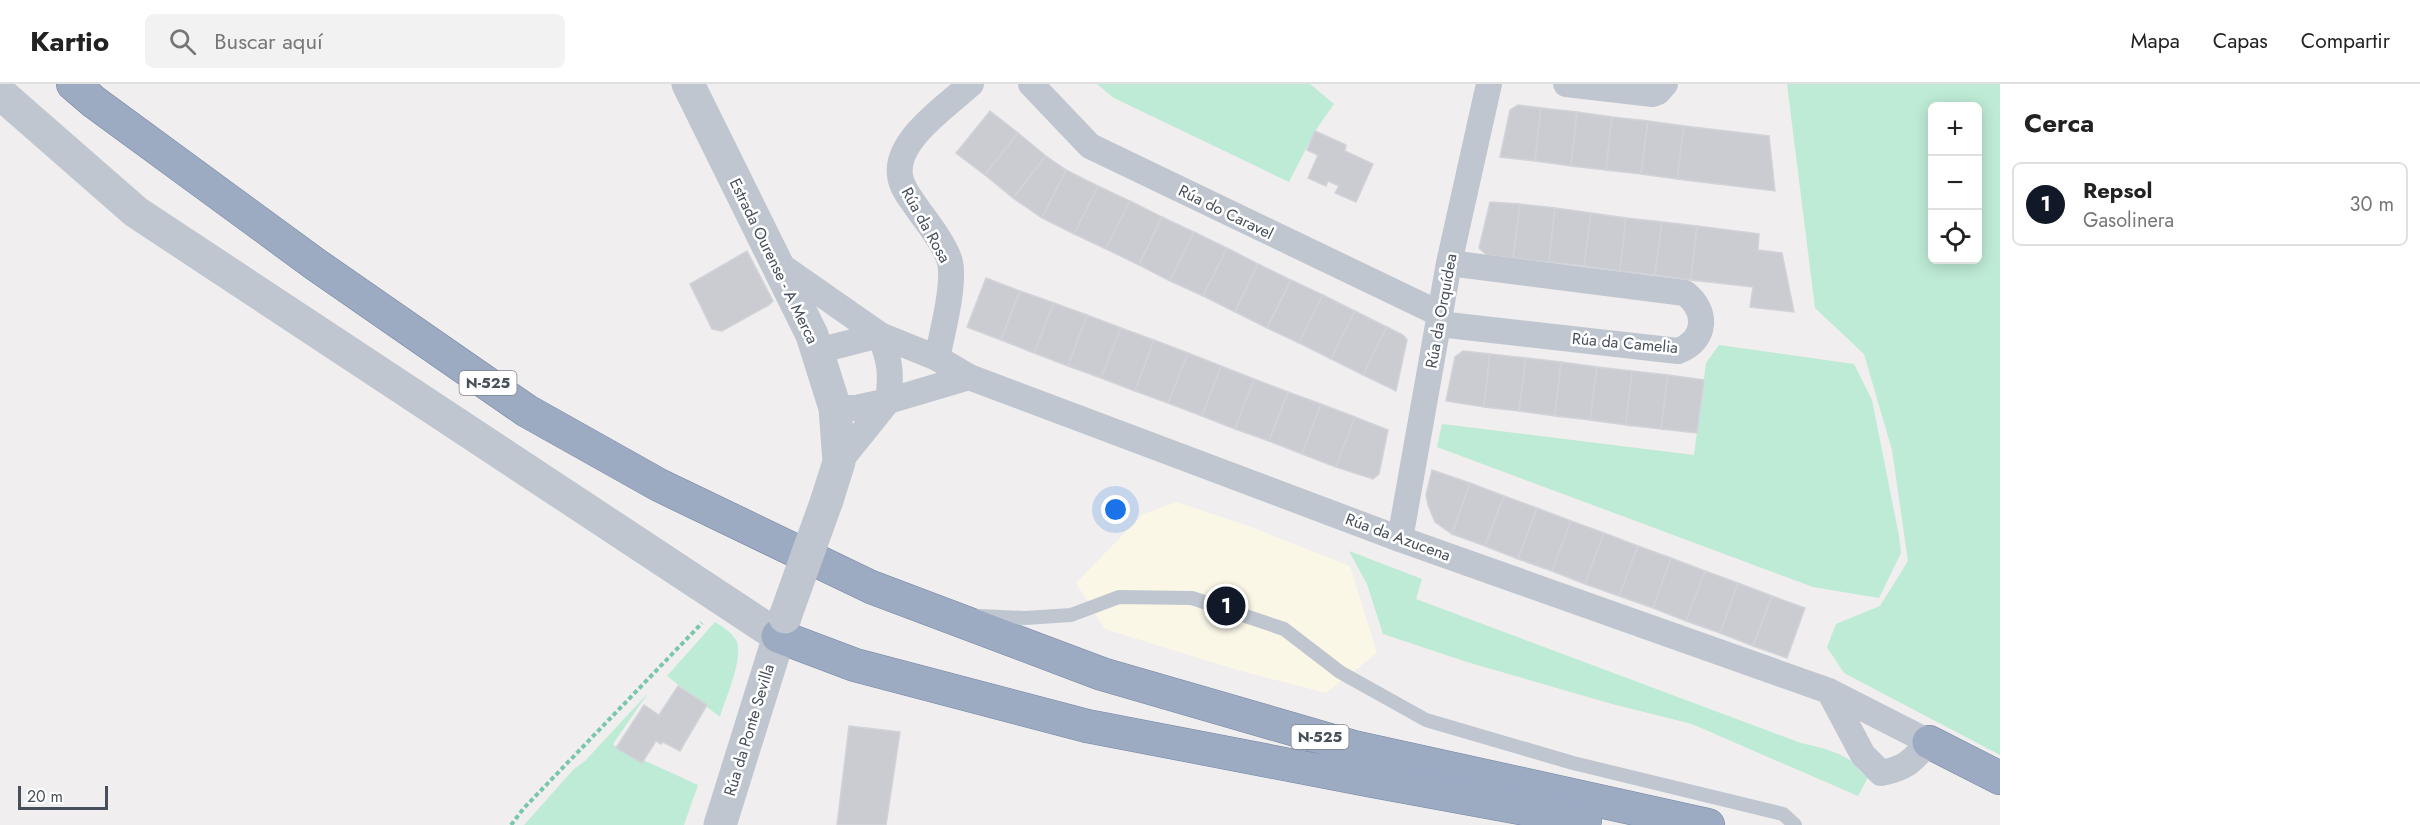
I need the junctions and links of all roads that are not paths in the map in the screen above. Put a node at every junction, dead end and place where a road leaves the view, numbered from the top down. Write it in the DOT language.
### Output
graph roads {
  1 [pos="73,84"];
  2 [pos="688,84"];
  3 [pos="971,84"];
  4 [pos="1031,84"];
  5 [pos="1489,84"];
  6 [pos="1566,84"];
  7 [pos="1665,84"];
  8 [pos="0,93"];
  9 [pos="1449,262"];
  10 [pos="777,263"];
  11 [pos="1440,319"];
  12 [pos="880,336"];
  13 [pos="817,351"];
  14 [pos="937,358"];
  15 [pos="969,377"];
  16 [pos="888,401"];
  17 [pos="836,408"];
  18 [pos="839,462"];
  19 [pos="1400,539"];
  20 [pos="943,614"];
  21 [pos="782,626"];
  22 [pos="1829,691"];
  23 [pos="1929,742"];
  24 [pos="2000,778"];
  25 [pos="720,825"];
  26 [pos="1618,825"];
  27 [pos="1708,825"];
  28 [pos="1795,825"];
  1 -- 20 [label="highway, N-525"];
  2 -- 10 [label="street, Estrada Ourense - A Merca"];
  3 -- 14 [label="street, Rúa da Rosa"];
  4 -- 11 [label="street, Rúa do Caravel"];
  5 -- 9 [label="street, Rúa da Orquídea"];
  6 -- 7 [label="street"];
  8 -- 21 [label="street"];
  9 -- 11 [label="street, Rúa da Orquídea"];
  9 -- 11 [label="street, Rúa da Camelia"];
  10 -- 12 [label="street, Rúa da Azucena"];
  10 -- 13 [label="street, Estrada Ourense - A Merca"];
  11 -- 19 [label="street, Rúa da Orquídea"];
  12 -- 13 [label="street"];
  12 -- 14 [label="street, Rúa da Azucena"];
  12 -- 16 [label="street"];
  13 -- 17 [label="street, Estrada Ourense - A Merca"];
  14 -- 15 [label="street, Rúa da Azucena"];
  15 -- 16 [label="street"];
  15 -- 19 [label="street, Rúa da Azucena"];
  16 -- 17 [label="street"];
  16 -- 18 [label="street"];
  17 -- 18 [label="street, Estrada Ourense - A Merca"];
  18 -- 21 [label="street, Estrada Ourense - A Merca, bridge"];
  19 -- 22 [label="street, Rúa da Azucena"];
  20 -- 27 [label="highway, N-525"];
  20 -- 28 [label="lane"];
  21 -- 25 [label="street, Rúa da Ponte Sevilla"];
  21 -- 26 [label="highway, N-525"];
  22 -- 23 [label="street, Rúa da Azucena"];
  22 -- 23 [label="street"];
  23 -- 24 [label="highway"];
}
